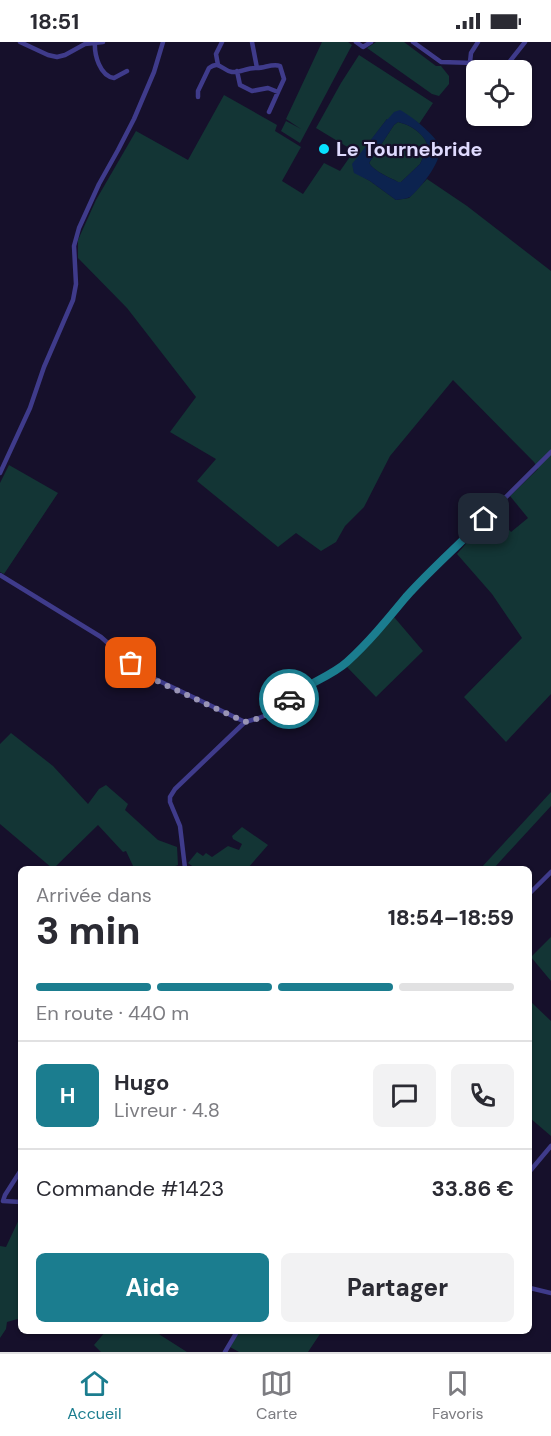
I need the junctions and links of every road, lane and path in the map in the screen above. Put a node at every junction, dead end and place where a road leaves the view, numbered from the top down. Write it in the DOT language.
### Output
graph roads {
  1 [pos="20,42"];
  2 [pos="103,42"];
  3 [pos="163,42"];
  4 [pos="222,42"];
  5 [pos="252,42"];
  6 [pos="356,42"];
  7 [pos="371,42"];
  8 [pos="413,42"];
  9 [pos="478,42"];
  10 [pos="525,42"];
  11 [pos="95,43"];
  12 [pos="470,60"];
  13 [pos="511,60"];
  14 [pos="466,63"];
  15 [pos="218,65"];
  16 [pos="257,68"];
  17 [pos="127,71"];
  18 [pos="237,71"];
  19 [pos="278,92"];
  20 [pos="198,97"];
  21 [pos="269,112"];
  22 [pos="551,452"];
  23 [pos="0,473"];
  24 [pos="0,575"];
  25 [pos="245,722"];
  26 [pos="185,866"];
  27 [pos="551,872"];
  28 [pos="532,891"];
  29 [pos="551,1146"];
  30 [pos="532,1169"];
  31 [pos="18,1175"];
  32 [pos="1,1201"];
  33 [pos="18,1202"];
  34 [pos="532,1288"];
  35 [pos="551,1293"];
  36 [pos="236,1334"];
  37 [pos="225,1352"];
  1 -- 11 [label="street"];
  2 -- 11 [label="street"];
  3 -- 23 [label="street"];
  4 -- 15 [label="street"];
  5 -- 16 [label="street"];
  6 -- 7 [label="street"];
  8 -- 14 [label="street"];
  9 -- 12 [label="street"];
  10 -- 13 [label="street"];
  11 -- 17 [label="street"];
  15 -- 18 [label="street"];
  15 -- 20 [label="street"];
  16 -- 18 [label="street"];
  16 -- 19 [label="street"];
  18 -- 19 [label="street"];
  19 -- 21 [label="street"];
  22 -- 25 [label="street"];
  24 -- 25 [label="street"];
  25 -- 26 [label="street"];
  27 -- 28 [label="street"];
  29 -- 30 [label="street"];
  31 -- 32 [label="street"];
  32 -- 33 [label="street"];
  34 -- 35 [label="street"];
  36 -- 37 [label="street"];
}
